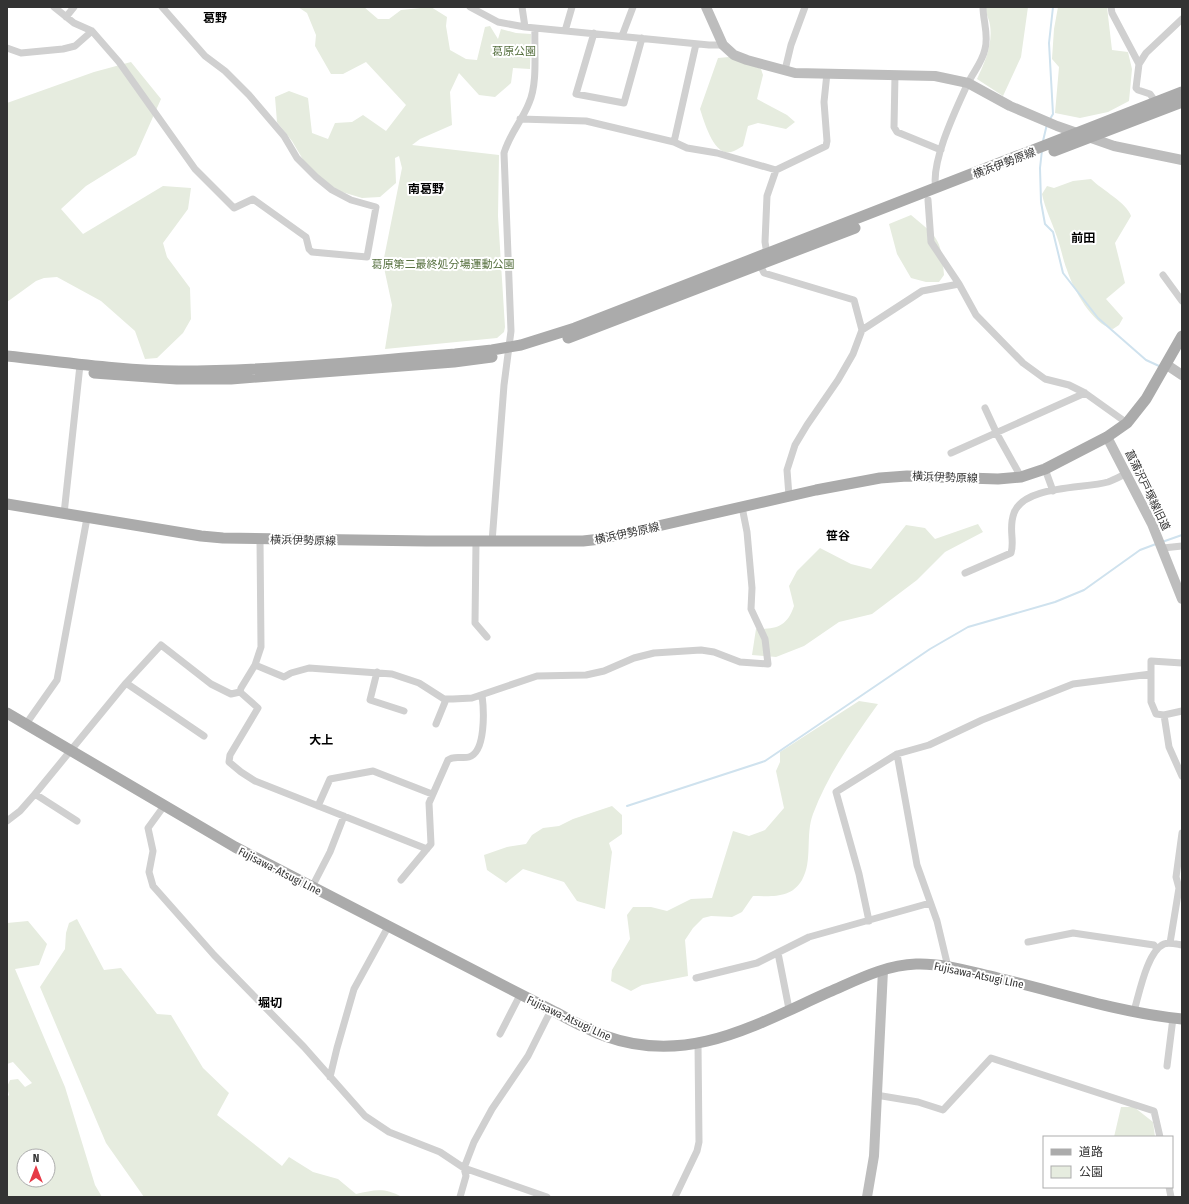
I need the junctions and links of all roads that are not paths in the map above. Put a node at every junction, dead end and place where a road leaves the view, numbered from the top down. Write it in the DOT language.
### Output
graph roads {
  1 [pos="54,7"];
  2 [pos="74,7"];
  3 [pos="162,7"];
  4 [pos="470,7"];
  5 [pos="522,7"];
  6 [pos="572,7"];
  7 [pos="633,7"];
  8 [pos="706,7"];
  9 [pos="805,7"];
  10 [pos="983,7"];
  11 [pos="1111,7"];
  12 [pos="66,17"];
  13 [pos="1182,19"];
  14 [pos="525,28"];
  15 [pos="535,29"];
  16 [pos="92,31"];
  17 [pos="565,31"];
  18 [pos="594,33"];
  19 [pos="622,36"];
  20 [pos="642,38"];
  21 [pos="696,44"];
  22 [pos="723,45"];
  23 [pos="7,48"];
  24 [pos="1139,64"];
  25 [pos="785,70"];
  26 [pos="827,73"];
  27 [pos="895,75"];
  28 [pos="968,83"];
  29 [pos="1182,92"];
  30 [pos="1155,102"];
  31 [pos="1182,102"];
  32 [pos="520,119"];
  33 [pos="1077,133"];
  34 [pos="1088,137"];
  35 [pos="674,142"];
  36 [pos="941,150"];
  37 [pos="1182,160"];
  38 [pos="776,170"];
  39 [pos="936,189"];
  40 [pos="928,200"];
  41 [pos="767,254"];
  42 [pos="760,265"];
  43 [pos="1162,275"];
  44 [pos="959,284"];
  45 [pos="1182,301"];
  46 [pos="862,330"];
  47 [pos="1182,336"];
  48 [pos="509,351"];
  49 [pos="7,356"];
  50 [pos="7,363"];
  51 [pos="1167,365"];
  52 [pos="80,368"];
  53 [pos="1182,375"];
  54 [pos="1085,393"];
  55 [pos="984,408"];
  56 [pos="1126,423"];
  57 [pos="997,434"];
  58 [pos="1107,437"];
  59 [pos="951,454"];
  60 [pos="1045,469"];
  61 [pos="1127,473"];
  62 [pos="1021,477"];
  63 [pos="1053,490"];
  64 [pos="789,496"];
  65 [pos="7,504"];
  66 [pos="742,507"];
  67 [pos="64,514"];
  68 [pos="87,518"];
  69 [pos="260,539"];
  70 [pos="476,542"];
  71 [pos="492,542"];
  72 [pos="1161,544"];
  73 [pos="1182,546"];
  74 [pos="965,573"];
  75 [pos="1182,599"];
  76 [pos="486,637"];
  77 [pos="1182,663"];
  78 [pos="255,665"];
  79 [pos="377,672"];
  80 [pos="1151,674"];
  81 [pos="126,683"];
  82 [pos="240,692"];
  83 [pos="482,695"];
  84 [pos="444,699"];
  85 [pos="404,710"];
  86 [pos="1182,711"];
  87 [pos="7,713"];
  88 [pos="1164,715"];
  89 [pos="26,724"];
  90 [pos="436,724"];
  91 [pos="204,736"];
  92 [pos="70,750"];
  93 [pos="896,754"];
  94 [pos="1182,776"];
  95 [pos="34,794"];
  96 [pos="432,794"];
  97 [pos="164,806"];
  98 [pos="318,806"];
  99 [pos="344,816"];
  100 [pos="7,821"];
  101 [pos="77,821"];
  102 [pos="1182,833"];
  103 [pos="427,849"];
  104 [pos="401,880"];
  105 [pos="312,887"];
  106 [pos="930,903"];
  107 [pos="869,920"];
  108 [pos="388,927"];
  109 [pos="1028,942"];
  110 [pos="1170,943"];
  111 [pos="1182,945"];
  112 [pos="1157,949"];
  113 [pos="778,954"];
  114 [pos="948,966"];
  115 [pos="882,970"];
  116 [pos="696,978"];
  117 [pos="520,994"];
  118 [pos="551,1010"];
  119 [pos="789,1010"];
  120 [pos="1134,1011"];
  121 [pos="1177,1018"];
  122 [pos="500,1034"];
  123 [pos="698,1044"];
  124 [pos="1167,1066"];
  125 [pos="330,1078"];
  126 [pos="876,1095"];
  127 [pos="1160,1136"];
  128 [pos="464,1168"];
  129 [pos="460,1197"];
  130 [pos="547,1197"];
  131 [pos="675,1197"];
  132 [pos="867,1197"];
  1 -- 12 [label="street"];
  2 -- 12 [label="street"];
  3 -- 16 [label="street"];
  4 -- 14 [label="street"];
  5 -- 14 [label="street"];
  6 -- 17 [label="street"];
  7 -- 19 [label="street"];
  8 -- 22 [label="street"];
  9 -- 25 [label="street"];
  10 -- 28 [label="street"];
  11 -- 24 [label="street"];
  12 -- 16 [label="street"];
  13 -- 24 [label="street"];
  14 -- 15 [label="street"];
  15 -- 17 [label="street"];
  15 -- 32 [label="street"];
  16 -- 23 [label="street"];
  17 -- 18 [label="street"];
  18 -- 19 [label="street"];
  18 -- 20 [label="street"];
  19 -- 20 [label="street"];
  20 -- 21 [label="street"];
  21 -- 22 [label="street"];
  21 -- 35 [label="street"];
  22 -- 25 [label="street"];
  24 -- 30 [label="street"];
  25 -- 26 [label="street"];
  26 -- 27 [label="street"];
  26 -- 38 [label="street"];
  27 -- 28 [label="street"];
  27 -- 36 [label="street"];
  28 -- 33 [label="street"];
  28 -- 36 [label="street"];
  29 -- 30 [label="main road, 横浜伊勢原線"];
  30 -- 33 [label="main road, 横浜伊勢原線"];
  31 -- 34 [label="main road, 横浜伊勢原線"];
  32 -- 35 [label="street"];
  32 -- 48 [label="street"];
  33 -- 34 [label="street"];
  33 -- 39 [label="main road, 横浜伊勢原線"];
  34 -- 37 [label="street"];
  34 -- 40 [label="main road, 横浜伊勢原線"];
  35 -- 38 [label="street"];
  36 -- 39 [label="street"];
  38 -- 41 [label="street"];
  39 -- 41 [label="main road, 横浜伊勢原線"];
  40 -- 42 [label="main road, 横浜伊勢原線"];
  40 -- 44 [label="street"];
  41 -- 48 [label="main road, 横浜伊勢原線"];
  42 -- 46 [label="street"];
  42 -- 48 [label="main road, 横浜伊勢原線"];
  43 -- 45 [label="street"];
  44 -- 46 [label="street"];
  44 -- 54 [label="street"];
  46 -- 64 [label="street"];
  47 -- 51 [label="main road, 横浜伊勢原線"];
  48 -- 52 [label="main road, 横浜伊勢原線"];
  48 -- 71 [label="street"];
  49 -- 52 [label="main road, 横浜伊勢原線"];
  50 -- 52 [label="main road, 横浜伊勢原線"];
  51 -- 53 [label="street"];
  51 -- 56 [label="main road, 横浜伊勢原線"];
  52 -- 67 [label="street"];
  54 -- 56 [label="street"];
  54 -- 57 [label="street"];
  55 -- 57 [label="street"];
  56 -- 58 [label="main road, 横浜伊勢原線"];
  57 -- 59 [label="street"];
  57 -- 62 [label="street"];
  58 -- 60 [label="main road, 横浜伊勢原線"];
  58 -- 61 [label="street, 菖蒲沢戸塚線旧道"];
  60 -- 62 [label="main road, 横浜伊勢原線"];
  60 -- 63 [label="street"];
  61 -- 63 [label="street"];
  61 -- 72 [label="street, 菖蒲沢戸塚線旧道"];
  62 -- 64 [label="main road, 横浜伊勢原線"];
  63 -- 74 [label="street"];
  64 -- 66 [label="main road, 横浜伊勢原線"];
  65 -- 67 [label="main road, 横浜伊勢原線"];
  66 -- 71 [label="main road, 横浜伊勢原線"];
  66 -- 83 [label="street"];
  67 -- 68 [label="main road, 横浜伊勢原線"];
  68 -- 69 [label="main road, 横浜伊勢原線"];
  68 -- 89 [label="street"];
  69 -- 70 [label="main road, 横浜伊勢原線"];
  69 -- 78 [label="street"];
  70 -- 71 [label="main road, 横浜伊勢原線"];
  70 -- 76 [label="street"];
  72 -- 73 [label="street"];
  72 -- 75 [label="street, 菖蒲沢戸塚線旧道"];
  77 -- 80 [label="street"];
  78 -- 79 [label="street"];
  78 -- 82 [label="street"];
  79 -- 84 [label="street"];
  79 -- 85 [label="street"];
  80 -- 88 [label="street"];
  80 -- 93 [label="street"];
  81 -- 82 [label="street"];
  81 -- 91 [label="street"];
  81 -- 92 [label="street"];
  82 -- 98 [label="street"];
  83 -- 84 [label="street"];
  83 -- 96 [label="street"];
  84 -- 90 [label="street"];
  86 -- 88 [label="street"];
  87 -- 89 [label="main road, Fujisawa-Atsugi LIne"];
  88 -- 94 [label="street"];
  89 -- 92 [label="main road, Fujisawa-Atsugi LIne"];
  92 -- 95 [label="street"];
  92 -- 97 [label="main road, Fujisawa-Atsugi LIne"];
  93 -- 106 [label="street"];
  93 -- 107 [label="street"];
  95 -- 100 [label="street"];
  95 -- 101 [label="street"];
  96 -- 98 [label="street"];
  96 -- 103 [label="street"];
  97 -- 105 [label="main road, Fujisawa-Atsugi LIne"];
  97 -- 125 [label="street"];
  98 -- 99 [label="street"];
  99 -- 103 [label="street"];
  99 -- 105 [label="street"];
  102 -- 110 [label="street"];
  103 -- 104 [label="street"];
  105 -- 108 [label="main road, Fujisawa-Atsugi LIne"];
  106 -- 107 [label="street"];
  106 -- 114 [label="street"];
  107 -- 113 [label="street"];
  108 -- 117 [label="main road, Fujisawa-Atsugi LIne"];
  108 -- 125 [label="street"];
  109 -- 112 [label="street"];
  110 -- 111 [label="street"];
  110 -- 112 [label="street"];
  112 -- 120 [label="street"];
  113 -- 116 [label="street"];
  113 -- 119 [label="street"];
  114 -- 115 [label="main road, Fujisawa-Atsugi LIne"];
  114 -- 120 [label="main road, Fujisawa-Atsugi LIne"];
  115 -- 119 [label="main road, Fujisawa-Atsugi LIne"];
  115 -- 126 [label="street"];
  117 -- 118 [label="main road, Fujisawa-Atsugi LIne"];
  117 -- 122 [label="street"];
  118 -- 123 [label="main road, Fujisawa-Atsugi LIne"];
  118 -- 128 [label="street"];
  119 -- 123 [label="main road, Fujisawa-Atsugi LIne"];
  120 -- 121 [label="main road, Fujisawa-Atsugi LIne"];
  121 -- 124 [label="street"];
  123 -- 131 [label="street"];
  125 -- 128 [label="street"];
  126 -- 127 [label="street"];
  126 -- 132 [label="street"];
  128 -- 129 [label="street"];
  128 -- 130 [label="street"];
}
